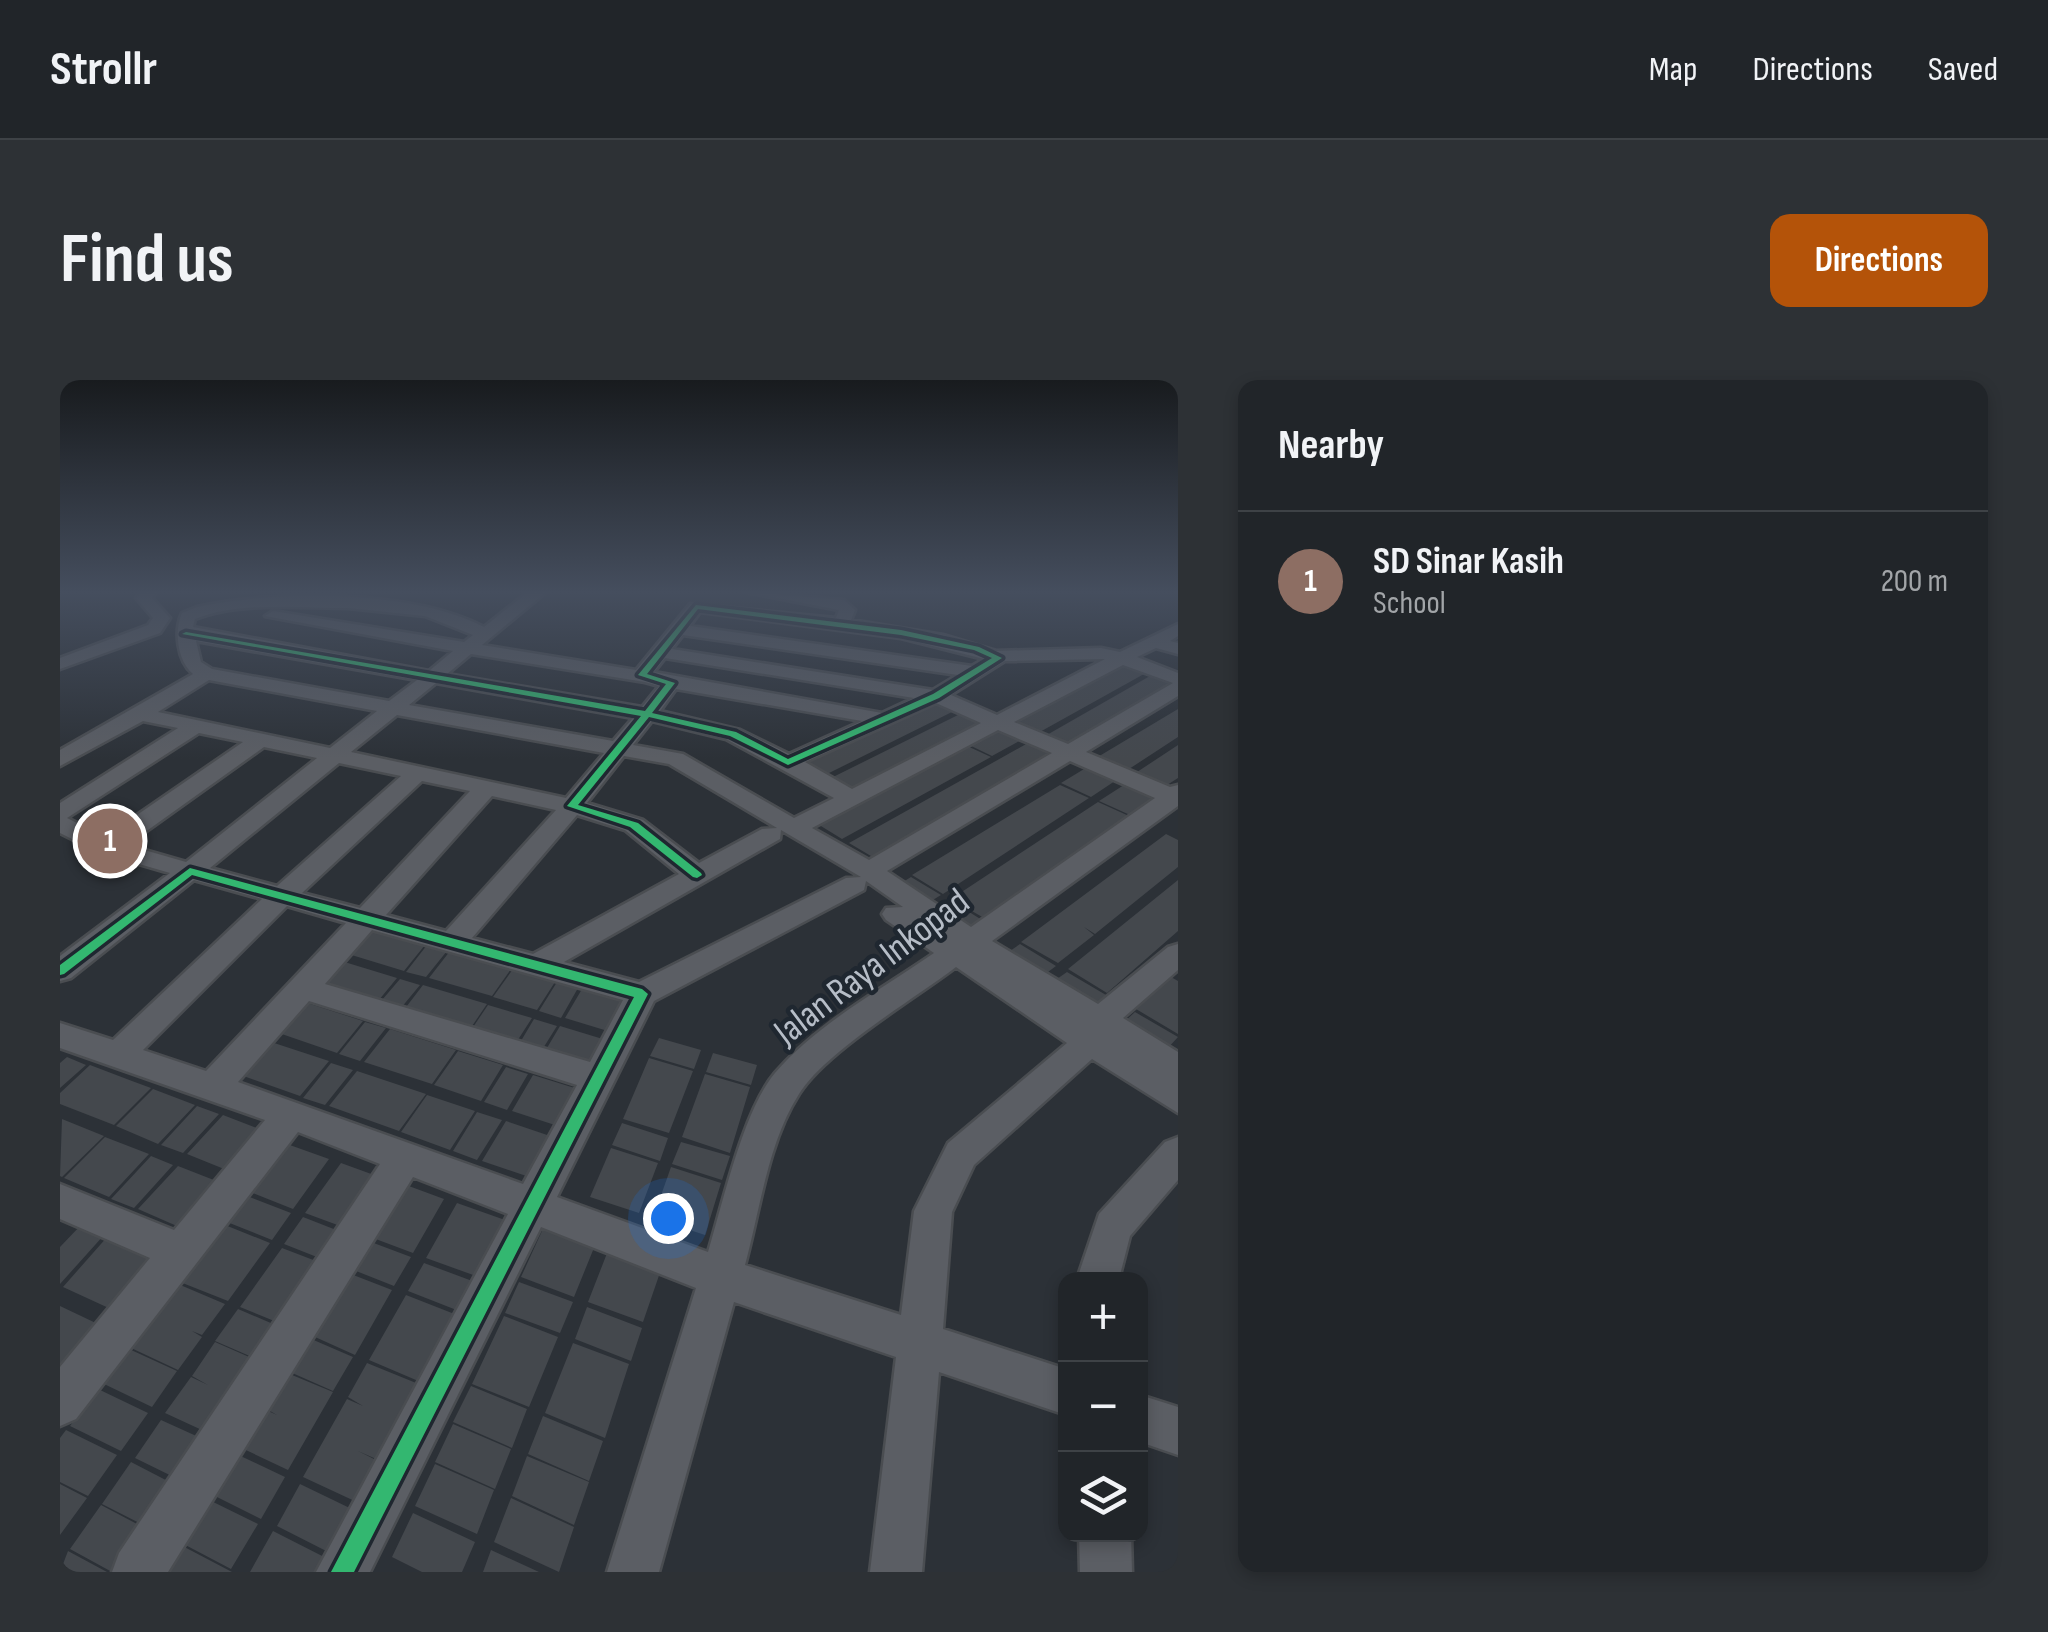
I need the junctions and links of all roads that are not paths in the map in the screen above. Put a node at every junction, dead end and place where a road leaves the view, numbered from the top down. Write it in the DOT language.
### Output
graph roads {
  1 [pos="104,648"];
  2 [pos="189,648"];
  3 [pos="265,648"];
  4 [pos="451,648"];
  5 [pos="467,648"];
  6 [pos="663,648"];
  7 [pos="810,648"];
  8 [pos="932,648"];
  9 [pos="964,648"];
  10 [pos="1143,648"];
  11 [pos="464,650"];
  12 [pos="660,652"];
  13 [pos="996,656"];
  14 [pos="1122,658"];
  15 [pos="60,664"];
  16 [pos="926,665"];
  17 [pos="977,672"];
  18 [pos="430,676"];
  19 [pos="642,677"];
  20 [pos="1178,678"];
  21 [pos="198,679"];
  22 [pos="671,684"];
  23 [pos="1178,688"];
  24 [pos="936,696"];
  25 [pos="387,713"];
  26 [pos="140,714"];
  27 [pos="647,714"];
  28 [pos="878,718"];
  29 [pos="996,721"];
  30 [pos="196,725"];
  31 [pos="261,739"];
  32 [pos="1070,753"];
  33 [pos="616,754"];
  34 [pos="336,755"];
  35 [pos="60,759"];
  36 [pos="788,762"];
  37 [pos="418,773"];
  38 [pos="487,787"];
  39 [pos="850,796"];
  40 [pos="1176,796"];
  41 [pos="572,806"];
  42 [pos="60,813"];
  43 [pos="60,824"];
  44 [pos="783,830"];
  45 [pos="108,847"];
  46 [pos="190,872"];
  47 [pos="696,875"];
  48 [pos="862,878"];
  49 [pos="283,895"];
  50 [pos="364,920"];
  51 [pos="452,943"];
  52 [pos="963,948"];
  53 [pos="536,965"];
  54 [pos="1172,967"];
  55 [pos="60,971"];
  56 [pos="303,988"];
  57 [pos="642,994"];
  58 [pos="1094,1031"];
  59 [pos="60,1035"];
  60 [pos="120,1053"];
  61 [pos="1178,1068"];
  62 [pos="594,1078"];
  63 [pos="213,1086"];
  64 [pos="1178,1099"];
  65 [pos="291,1114"];
  66 [pos="1178,1153"];
  67 [pos="404,1158"];
  68 [pos="60,1201"];
  69 [pos="531,1204"];
  70 [pos="180,1252"];
  71 [pos="1100,1272"];
  72 [pos="721,1277"];
  73 [pos="920,1342"];
  74 [pos="1058,1389"];
  75 [pos="61,1400"];
  76 [pos="1148,1421"];
  77 [pos="1178,1431"];
  78 [pos="1104,1542"];
  79 [pos="138,1572"];
  80 [pos="342,1572"];
  81 [pos="634,1572"];
  82 [pos="896,1572"];
  83 [pos="1106,1572"];
  1 -- 15 [label="street"];
  2 -- 21 [label="street"];
  3 -- 18 [label="street"];
  4 -- 11 [label="street"];
  5 -- 11 [label="street"];
  6 -- 12 [label="street"];
  7 -- 16 [label="street"];
  8 -- 16 [label="street"];
  9 -- 13 [label="street"];
  10 -- 14 [label="street"];
  11 -- 18 [label="street"];
  11 -- 19 [label="street"];
  12 -- 19 [label="street"];
  12 -- 24 [label="street"];
  13 -- 14 [label="street"];
  13 -- 17 [label="street"];
  14 -- 20 [label="street"];
  14 -- 29 [label="street"];
  16 -- 17 [label="street"];
  17 -- 24 [label="street"];
  18 -- 25 [label="street"];
  18 -- 27 [label="street"];
  19 -- 22 [label="street"];
  21 -- 25 [label="street"];
  21 -- 26 [label="street"];
  22 -- 27 [label="street"];
  22 -- 28 [label="street"];
  23 -- 32 [label="street"];
  24 -- 28 [label="street"];
  24 -- 29 [label="street"];
  25 -- 33 [label="street"];
  25 -- 34 [label="street"];
  26 -- 30 [label="street"];
  26 -- 35 [label="street"];
  27 -- 33 [label="street"];
  27 -- 36 [label="street"];
  28 -- 36 [label="street"];
  29 -- 32 [label="street"];
  29 -- 39 [label="street"];
  30 -- 31 [label="street"];
  30 -- 42 [label="street"];
  31 -- 34 [label="street"];
  31 -- 45 [label="street"];
  32 -- 40 [label="street"];
  32 -- 48 [label="street"];
  33 -- 41 [label="street"];
  33 -- 44 [label="street"];
  34 -- 37 [label="street"];
  34 -- 46 [label="street"];
  36 -- 39 [label="street"];
  37 -- 38 [label="street"];
  37 -- 49 [label="street"];
  38 -- 41 [label="street"];
  38 -- 50 [label="street"];
  39 -- 44 [label="street"];
  40 -- 52 [label="street, Jalan Raya Inkopad"];
  41 -- 47 [label="street"];
  41 -- 51 [label="street"];
  43 -- 45 [label="street"];
  44 -- 47 [label="street"];
  44 -- 48 [label="street"];
  45 -- 46 [label="street"];
  46 -- 49 [label="street"];
  46 -- 55 [label="street"];
  47 -- 53 [label="street"];
  48 -- 52 [label="street"];
  48 -- 57 [label="street"];
  49 -- 50 [label="street"];
  49 -- 60 [label="street"];
  50 -- 51 [label="street"];
  50 -- 56 [label="street"];
  51 -- 53 [label="street"];
  52 -- 58 [label="street"];
  52 -- 72 [label="street, Jalan Raya Inkopad"];
  53 -- 57 [label="street"];
  54 -- 58 [label="street"];
  56 -- 62 [label="street"];
  56 -- 63 [label="street"];
  57 -- 62 [label="street"];
  58 -- 61 [label="street"];
  58 -- 64 [label="street"];
  58 -- 73 [label="street"];
  59 -- 60 [label="street"];
  60 -- 63 [label="street"];
  62 -- 69 [label="street"];
  63 -- 65 [label="street"];
  65 -- 67 [label="street"];
  65 -- 70 [label="street"];
  66 -- 71 [label="street"];
  67 -- 69 [label="street"];
  67 -- 79 [label="street"];
  68 -- 70 [label="street"];
  69 -- 72 [label="street"];
  69 -- 80 [label="street"];
  70 -- 75 [label="street"];
  72 -- 73 [label="street"];
  72 -- 81 [label="street, Jalan Raya Inkopad"];
  73 -- 74 [label="street"];
  73 -- 82 [label="street"];
  76 -- 77 [label="street"];
  78 -- 83 [label="street"];
}
